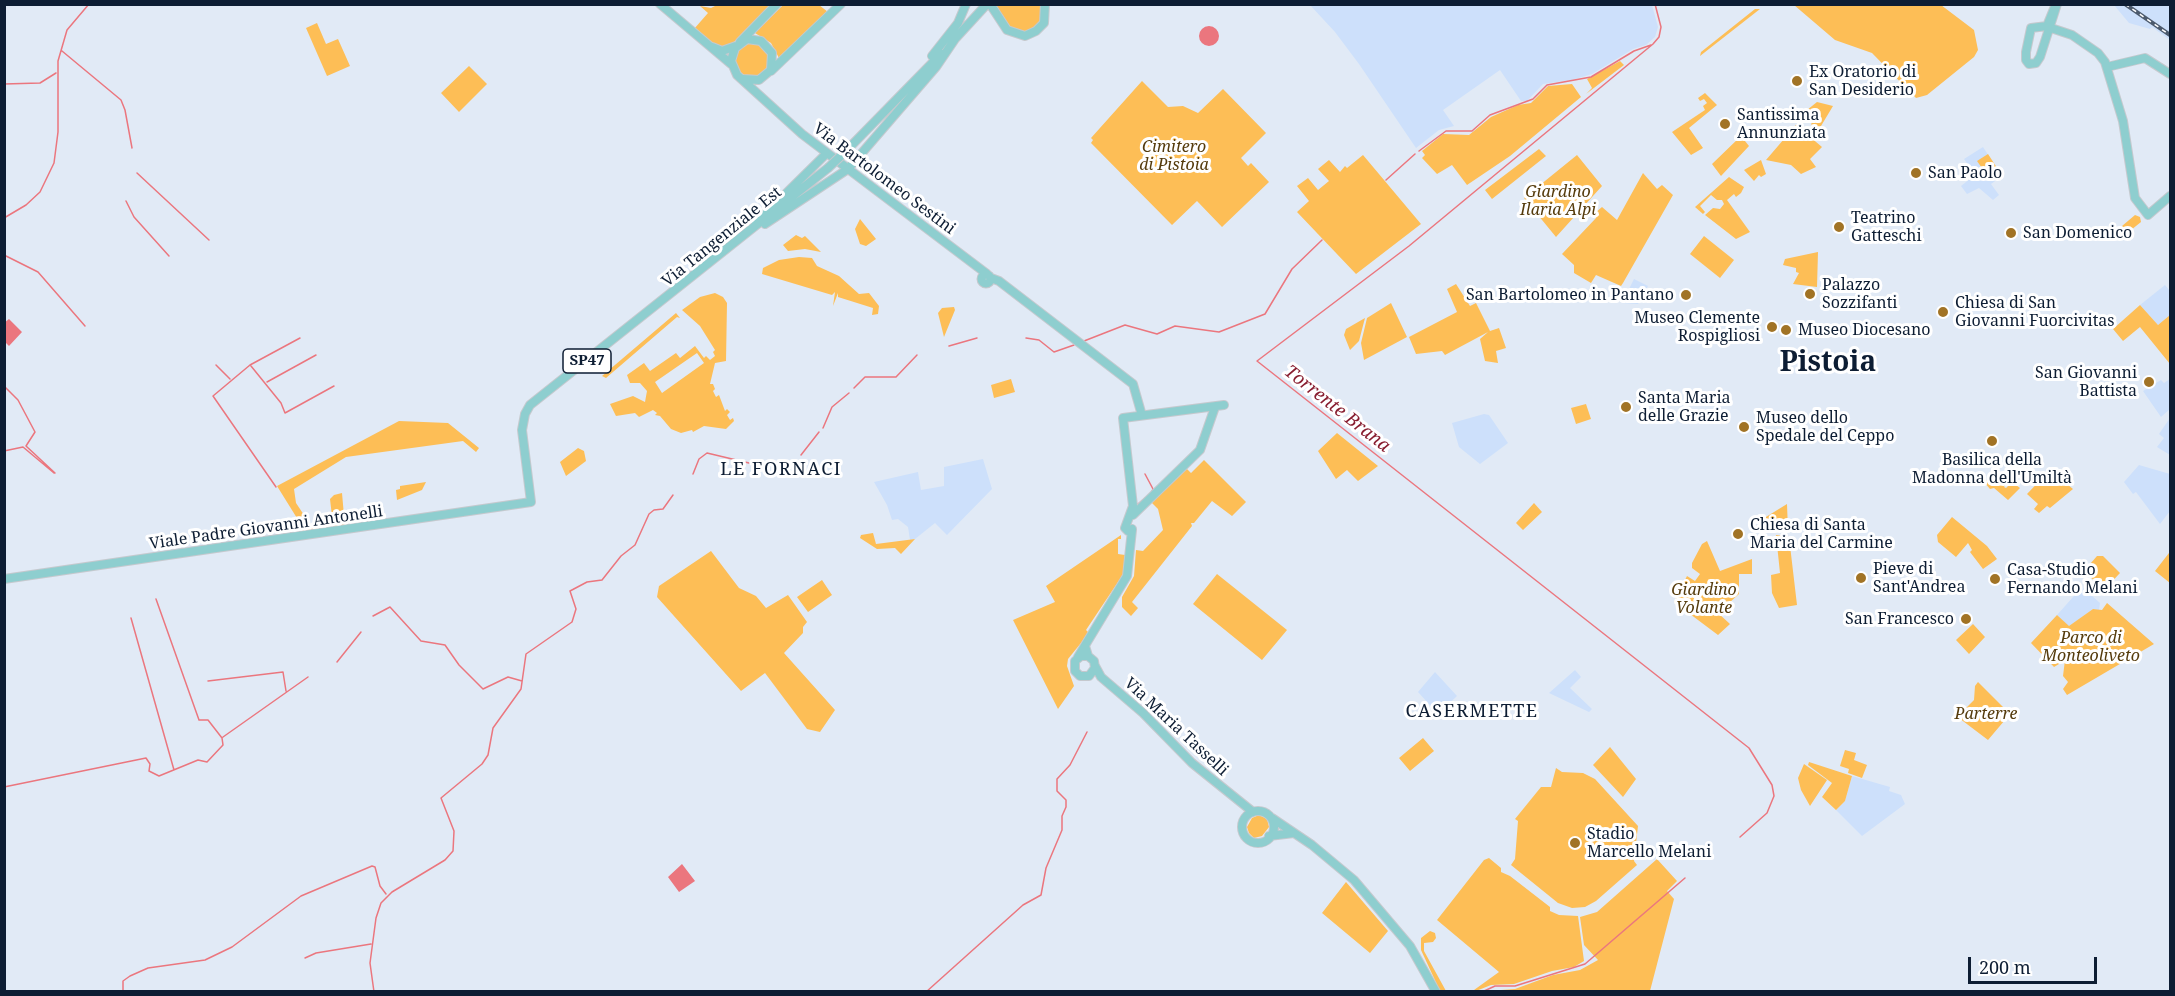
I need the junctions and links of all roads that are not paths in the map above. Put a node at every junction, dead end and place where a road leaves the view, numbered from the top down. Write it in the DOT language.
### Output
graph roads {
  1 [pos="660,4"];
  2 [pos="777,4"];
  3 [pos="841,4"];
  4 [pos="966,4"];
  5 [pos="1045,4"];
  6 [pos="2056,4"];
  7 [pos="987,6"];
  8 [pos="2046,26"];
  9 [pos="955,39"];
  10 [pos="704,42"];
  11 [pos="738,44"];
  12 [pos="731,64"];
  13 [pos="2107,68"];
  14 [pos="768,74"];
  15 [pos="2170,74"];
  16 [pos="743,80"];
  17 [pos="912,84"];
  18 [pos="774,108"];
  19 [pos="827,153"];
  20 [pos="839,162"];
  21 [pos="848,169"];
  22 [pos="837,174"];
  23 [pos="2170,196"];
  24 [pos="752,229"];
  25 [pos="1139,414"];
  26 [pos="531,502"];
  27 [pos="1130,529"];
  28 [pos="4,579"];
  29 [pos="1085,646"];
  30 [pos="1089,656"];
  31 [pos="1078,657"];
  32 [pos="1095,666"];
  33 [pos="1091,674"];
  34 [pos="1101,677"];
  35 [pos="1232,796"];
  36 [pos="1253,812"];
  37 [pos="1272,818"];
  38 [pos="1245,820"];
  39 [pos="1295,833"];
  40 [pos="1269,836"];
  41 [pos="1436,992"];
  1 -- 10 [label="main road"];
  2 -- 11 [label="main road"];
  3 -- 14 [label="main road"];
  4 -- 17 [label="main road"];
  5 -- 7 [label="main road"];
  6 -- 8 [label="main road"];
  7 -- 9 [label="main road, Via Tangenziale Est / SP47"];
  8 -- 8 [label="main road"];
  8 -- 13 [label="main road"];
  9 -- 17 [label="main road, Via Tangenziale Est / SP47"];
  9 -- 21 [label="main road"];
  10 -- 11 [label="main road"];
  10 -- 12 [label="main road"];
  11 -- 12 [label="main road"];
  11 -- 14 [label="main road"];
  12 -- 16 [label="main road"];
  13 -- 15 [label="main road"];
  13 -- 23 [label="main road"];
  14 -- 16 [label="main road"];
  14 -- 18 [label="main road"];
  16 -- 18 [label="main road, Via Bartolomeo Sestini"];
  17 -- 24 [label="main road, Via Tangenziale Est / SP47, bridge"];
  18 -- 19 [label="main road, Via Bartolomeo Sestini"];
  19 -- 20 [label="main road, Via Bartolomeo Sestini"];
  19 -- 24 [label="main road"];
  20 -- 21 [label="main road, Via Bartolomeo Sestini"];
  20 -- 22 [label="main road"];
  21 -- 22 [label="main road"];
  21 -- 25 [label="main road, Via Bartolomeo Sestini"];
  22 -- 24 [label="main road"];
  24 -- 26 [label="main road, Via Tangenziale Est / SP47"];
  25 -- 27 [label="main road"];
  25 -- 27 [label="main road"];
  26 -- 28 [label="main road, Viale Padre Giovanni Antonelli"];
  27 -- 29 [label="main road"];
  29 -- 30 [label="main road"];
  29 -- 31 [label="main road"];
  30 -- 31 [label="main road"];
  30 -- 32 [label="main road"];
  31 -- 33 [label="main road"];
  32 -- 33 [label="main road"];
  32 -- 34 [label="main road, Via Maria Tasselli"];
  33 -- 34 [label="main road, Via Maria Tasselli"];
  34 -- 35 [label="main road, Via Maria Tasselli"];
  35 -- 36 [label="main road, Via Maria Tasselli"];
  35 -- 38 [label="main road, Via Maria Tasselli"];
  36 -- 37 [label="main road"];
  36 -- 38 [label="main road"];
  37 -- 39 [label="main road"];
  37 -- 40 [label="main road"];
  38 -- 40 [label="main road"];
  39 -- 40 [label="main road"];
  39 -- 41 [label="main road"];
}
